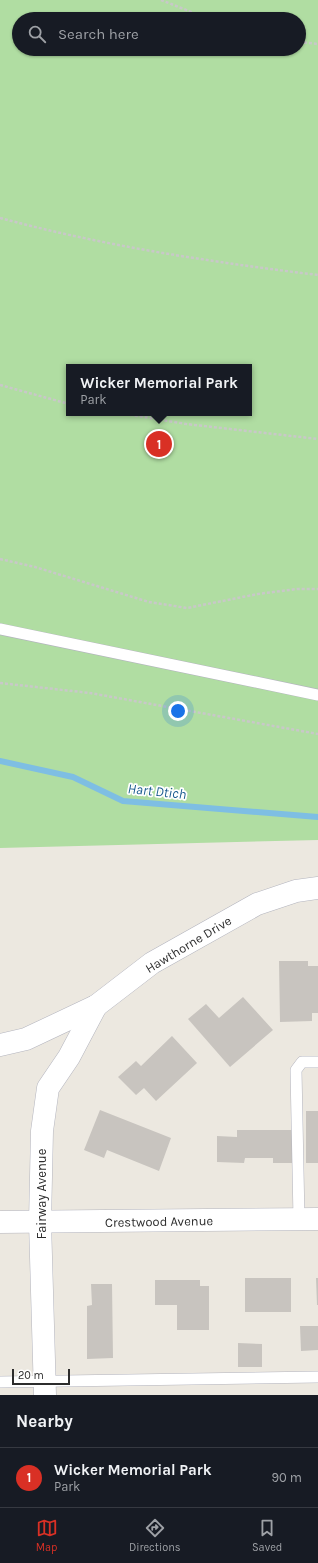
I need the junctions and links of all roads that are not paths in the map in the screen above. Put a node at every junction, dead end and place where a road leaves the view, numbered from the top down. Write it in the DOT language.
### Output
graph roads {
  1 [pos="0,629"];
  2 [pos="318,695"];
  3 [pos="318,888"];
  4 [pos="96,1006"];
  5 [pos="0,1044"];
  6 [pos="318,1062"];
  7 [pos="308,1219"];
  8 [pos="0,1222"];
  9 [pos="40,1222"];
  10 [pos="318,1377"];
  11 [pos="0,1382"];
  12 [pos="45,1388"];
  1 -- 2 [label="lane"];
  3 -- 4 [label="street, Hawthorne Drive"];
  4 -- 5 [label="street, Hawthorne Drive"];
  4 -- 9 [label="street, Fairway Avenue"];
  6 -- 7 [label="lane"];
  7 -- 9 [label="street, Crestwood Avenue"];
  8 -- 9 [label="street, Crestwood Avenue"];
  9 -- 12 [label="street, Fairway Avenue"];
  10 -- 12 [label="lane"];
  11 -- 12 [label="lane"];
}
